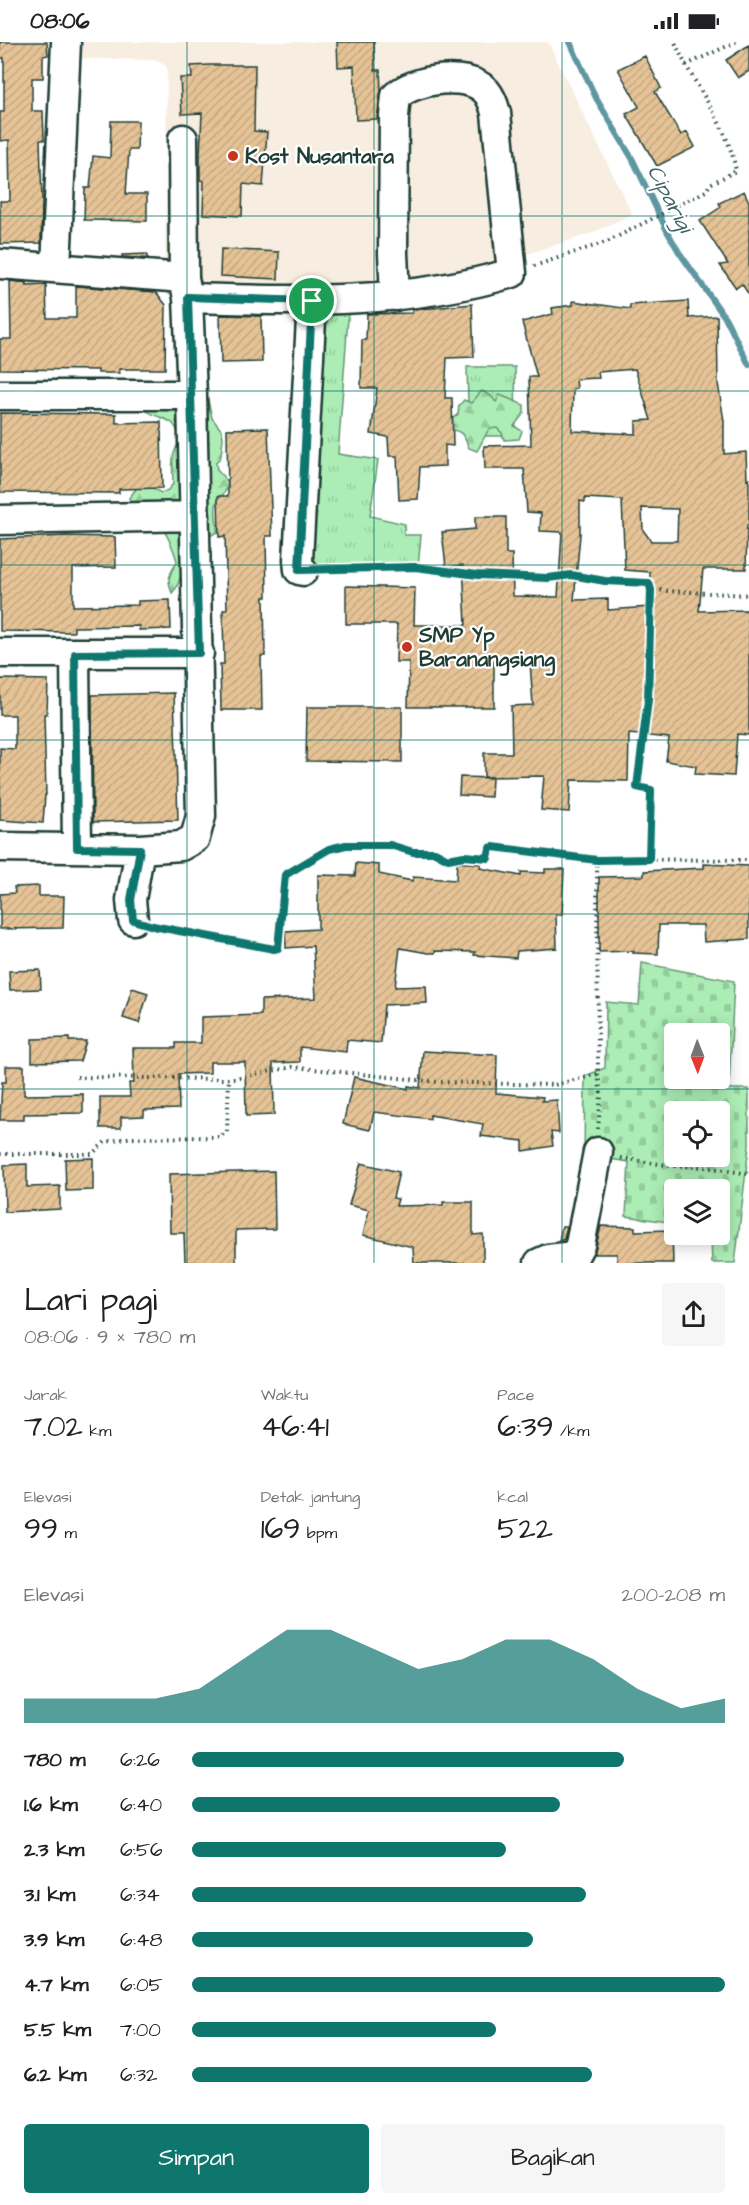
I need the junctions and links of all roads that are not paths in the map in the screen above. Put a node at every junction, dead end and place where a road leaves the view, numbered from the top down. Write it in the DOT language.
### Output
graph roads {
  1 [pos="66,42"];
  2 [pos="183,139"];
  3 [pos="0,264"];
  4 [pos="56,268"];
  5 [pos="186,288"];
  6 [pos="395,296"];
  7 [pos="312,301"];
  8 [pos="192,395"];
  9 [pos="0,396"];
  10 [pos="195,516"];
  11 [pos="0,520"];
  12 [pos="303,571"];
  13 [pos="0,653"];
  14 [pos="199,653"];
  15 [pos="75,654"];
  16 [pos="0,847"];
  17 [pos="77,848"];
  18 [pos="140,849"];
  19 [pos="133,920"];
  20 [pos="598,1152"];
  21 [pos="539,1263"];
  1 -- 4 [label="street"];
  2 -- 5 [label="street"];
  3 -- 4 [label="street"];
  4 -- 5 [label="street"];
  5 -- 7 [label="street"];
  5 -- 8 [label="street"];
  6 -- 6 [label="street"];
  6 -- 7 [label="street"];
  7 -- 12 [label="street"];
  8 -- 9 [label="street"];
  8 -- 10 [label="street"];
  10 -- 11 [label="street"];
  10 -- 14 [label="street"];
  13 -- 15 [label="street"];
  14 -- 15 [label="street"];
  14 -- 18 [label="street"];
  15 -- 17 [label="street"];
  16 -- 17 [label="street"];
  17 -- 18 [label="street"];
  18 -- 19 [label="street"];
  20 -- 21 [label="street"];
}
